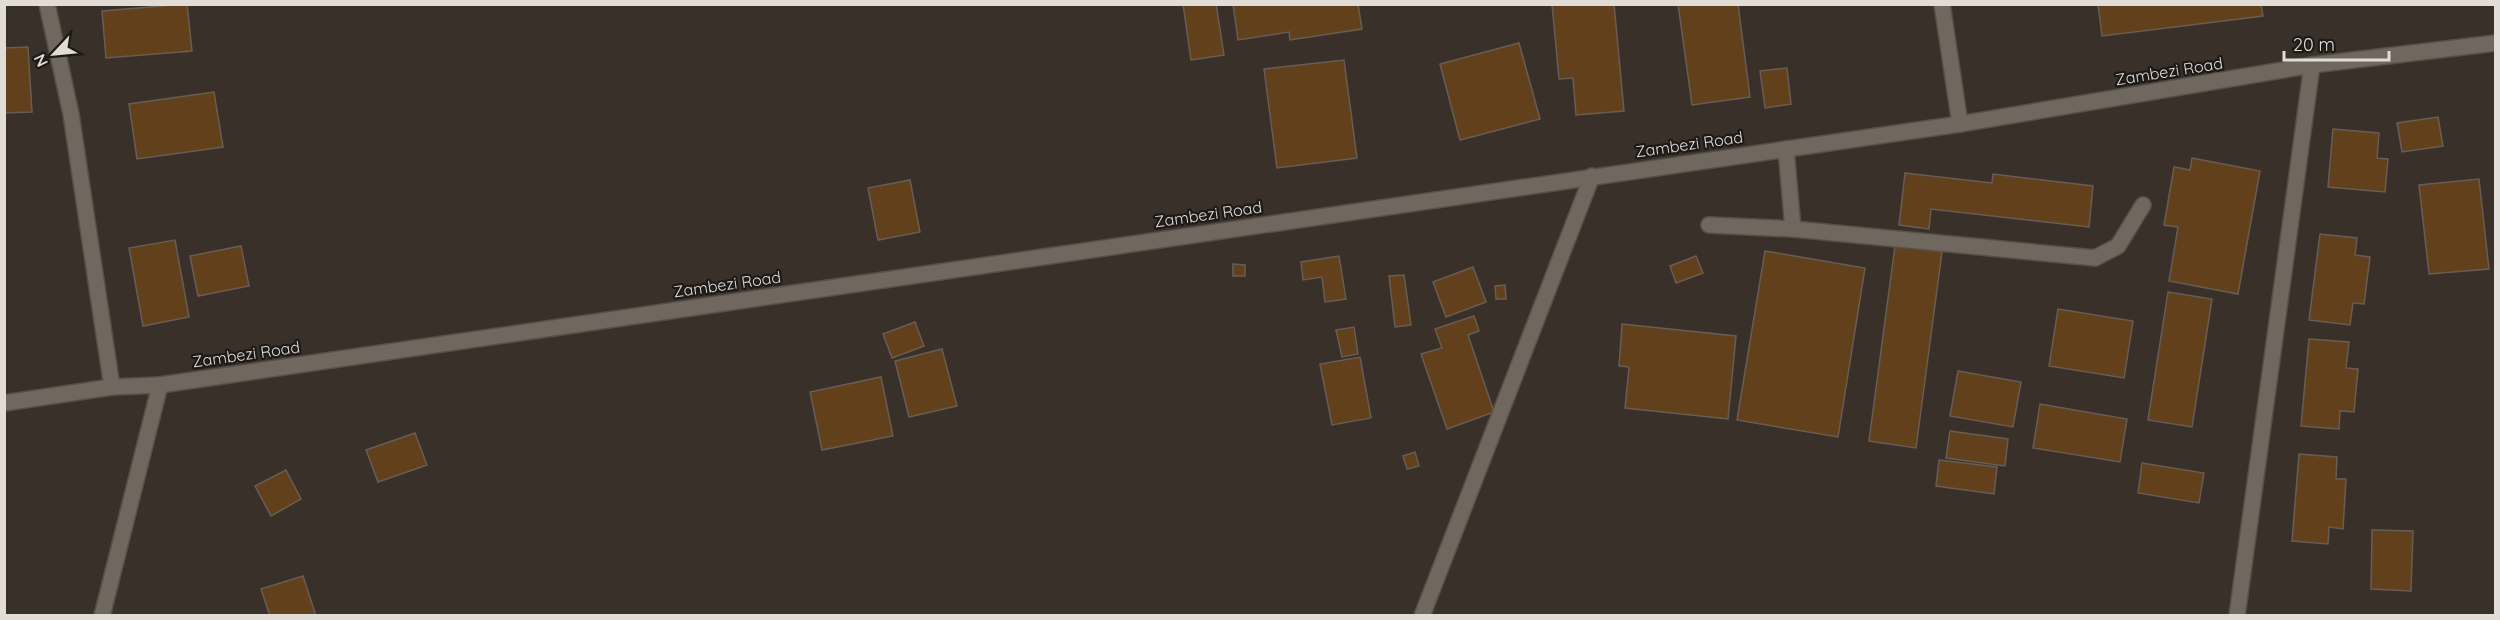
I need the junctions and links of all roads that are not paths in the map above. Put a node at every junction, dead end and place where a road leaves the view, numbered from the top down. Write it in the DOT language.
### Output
graph roads {
  1 [pos="47,4"];
  2 [pos="1942,4"];
  3 [pos="2496,43"];
  4 [pos="2312,65"];
  5 [pos="1960,124"];
  6 [pos="1786,148"];
  7 [pos="1592,176"];
  8 [pos="2143,205"];
  9 [pos="1708,225"];
  10 [pos="1793,229"];
  11 [pos="160,385"];
  12 [pos="111,387"];
  13 [pos="4,403"];
  14 [pos="102,615"];
  15 [pos="1422,615"];
  16 [pos="2237,615"];
  1 -- 12 [label="main road"];
  2 -- 5 [label="main road"];
  3 -- 4 [label="main road, Zambezi Road"];
  4 -- 5 [label="main road, Zambezi Road"];
  4 -- 16 [label="main road"];
  5 -- 6 [label="main road, Zambezi Road"];
  6 -- 7 [label="main road, Zambezi Road"];
  6 -- 10 [label="main road"];
  7 -- 11 [label="main road, Zambezi Road"];
  7 -- 15 [label="main road"];
  8 -- 10 [label="main road"];
  9 -- 10 [label="main road"];
  11 -- 12 [label="main road, Zambezi Road"];
  11 -- 14 [label="main road"];
  12 -- 13 [label="main road, Zambezi Road"];
}
